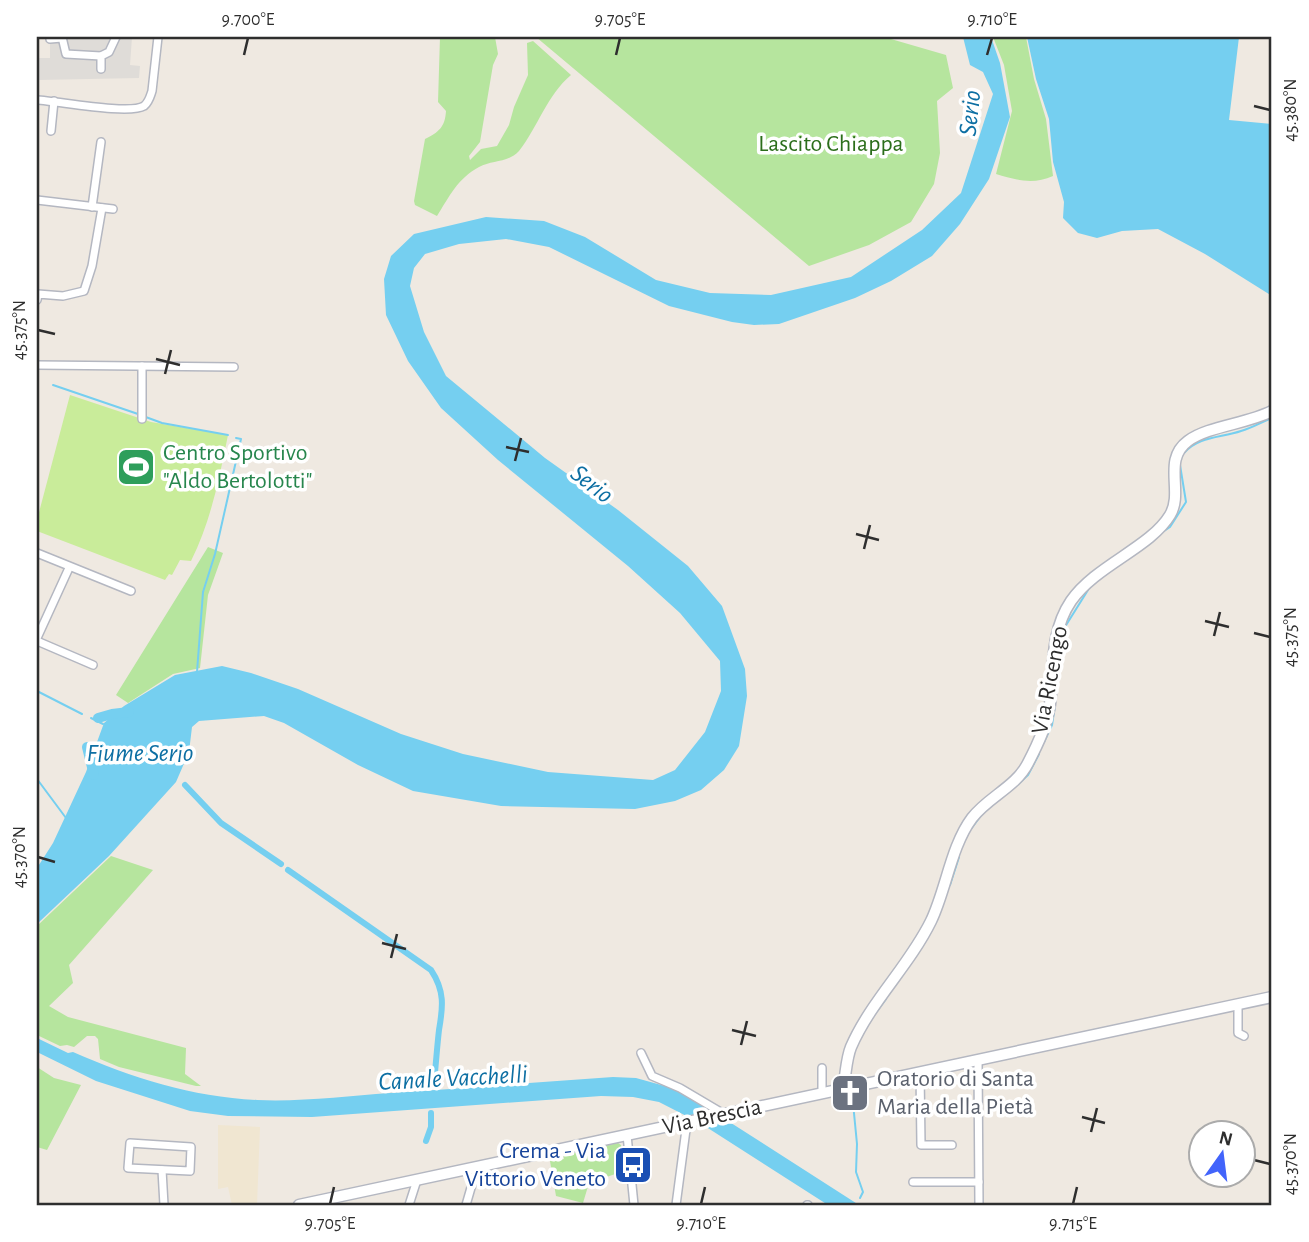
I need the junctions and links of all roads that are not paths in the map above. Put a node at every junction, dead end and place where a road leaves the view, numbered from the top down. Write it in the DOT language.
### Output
graph roads {
  1 [pos="116,37"];
  2 [pos="158,37"];
  3 [pos="62,38"];
  4 [pos="50,39"];
  5 [pos="101,56"];
  6 [pos="101,69"];
  7 [pos="37,100"];
  8 [pos="54,101"];
  9 [pos="51,131"];
  10 [pos="101,142"];
  11 [pos="37,200"];
  12 [pos="92,207"];
  13 [pos="102,208"];
  14 [pos="113,209"];
  15 [pos="37,300"];
  16 [pos="37,365"];
  17 [pos="142,366"];
  18 [pos="234,367"];
  19 [pos="1272,411"];
  20 [pos="142,415"];
  21 [pos="37,553"];
  22 [pos="69,568"];
  23 [pos="131,591"];
  24 [pos="37,639"];
  25 [pos="93,665"];
  26 [pos="1272,997"];
  27 [pos="1238,1004"];
  28 [pos="1244,1036"];
  29 [pos="641,1053"];
  30 [pos="978,1060"];
  31 [pos="822,1069"];
  32 [pos="920,1072"];
  33 [pos="844,1088"];
  34 [pos="822,1093"];
  35 [pos="722,1114"];
  36 [pos="690,1122"];
  37 [pos="627,1135"];
  38 [pos="952,1145"];
  39 [pos="477,1167"];
  40 [pos="162,1170"];
  41 [pos="416,1180"];
  42 [pos="913,1182"];
  43 [pos="979,1182"];
  44 [pos="164,1205"];
  45 [pos="299,1205"];
  46 [pos="409,1205"];
  47 [pos="466,1205"];
  48 [pos="634,1205"];
  49 [pos="676,1205"];
  50 [pos="979,1205"];
  1 -- 5 [label="street"];
  2 -- 8 [label="street"];
  3 -- 4 [label="street"];
  3 -- 5 [label="street"];
  5 -- 6 [label="street"];
  7 -- 8 [label="street"];
  8 -- 9 [label="street"];
  10 -- 12 [label="street"];
  11 -- 12 [label="street"];
  12 -- 13 [label="street"];
  13 -- 14 [label="street"];
  13 -- 15 [label="street"];
  16 -- 17 [label="street"];
  17 -- 18 [label="street"];
  17 -- 20 [label="street"];
  19 -- 33 [label="street, Via Ricengo"];
  21 -- 22 [label="street"];
  22 -- 23 [label="street"];
  22 -- 24 [label="street"];
  24 -- 25 [label="street"];
  26 -- 27 [label="street, Via Brescia"];
  27 -- 28 [label="street"];
  27 -- 30 [label="street, Via Brescia"];
  29 -- 35 [label="street"];
  30 -- 32 [label="street, Via Brescia"];
  30 -- 43 [label="street"];
  31 -- 34 [label="street"];
  32 -- 33 [label="street, Via Brescia"];
  32 -- 38 [label="street"];
  33 -- 34 [label="street, Via Brescia"];
  34 -- 35 [label="street, Via Brescia"];
  35 -- 36 [label="street, Via Brescia"];
  36 -- 37 [label="street, Via Brescia"];
  36 -- 49 [label="street"];
  37 -- 39 [label="street, Via Brescia"];
  37 -- 48 [label="street"];
  39 -- 41 [label="street, Via Brescia"];
  39 -- 47 [label="street"];
  40 -- 40 [label="street"];
  40 -- 44 [label="street"];
  41 -- 45 [label="street, Via Brescia"];
  41 -- 46 [label="street"];
  42 -- 43 [label="street"];
  43 -- 50 [label="street"];
}
